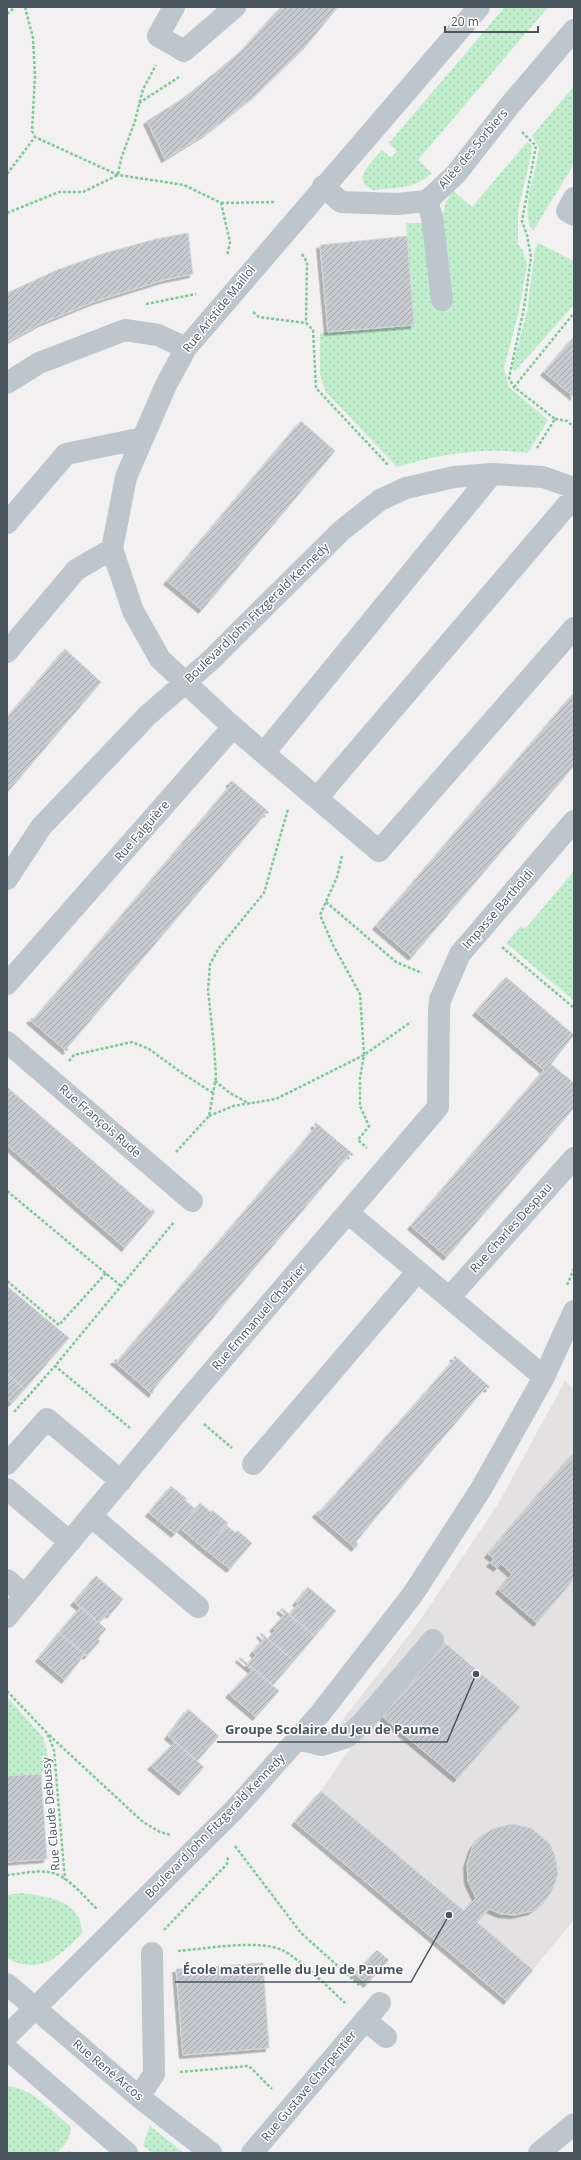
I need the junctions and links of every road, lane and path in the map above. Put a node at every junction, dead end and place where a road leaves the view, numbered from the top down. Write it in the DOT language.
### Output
graph roads {
  1 [pos="15,7"];
  2 [pos="25,7"];
  3 [pos="174,7"];
  4 [pos="235,7"];
  5 [pos="479,7"];
  6 [pos="7,14"];
  7 [pos="574,30"];
  8 [pos="168,42"];
  9 [pos="501,116"];
  10 [pos="35,137"];
  11 [pos="7,174"];
  12 [pos="118,175"];
  13 [pos="323,186"];
  14 [pos="574,198"];
  15 [pos="281,201"];
  16 [pos="427,201"];
  17 [pos="221,203"];
  18 [pos="7,213"];
  19 [pos="574,215"];
  20 [pos="300,250"];
  21 [pos="226,263"];
  22 [pos="442,300"];
  23 [pos="250,309"];
  24 [pos="574,313"];
  25 [pos="306,323"];
  26 [pos="186,348"];
  27 [pos="7,383"];
  28 [pos="514,387"];
  29 [pos="555,419"];
  30 [pos="574,427"];
  31 [pos="142,438"];
  32 [pos="535,451"];
  33 [pos="389,466"];
  34 [pos="492,474"];
  35 [pos="574,488"];
  36 [pos="574,497"];
  37 [pos="7,523"];
  38 [pos="112,549"];
  39 [pos="574,628"];
  40 [pos="7,652"];
  41 [pos="185,683"];
  42 [pos="233,727"];
  43 [pos="264,753"];
  44 [pos="317,798"];
  45 [pos="290,803"];
  46 [pos="574,821"];
  47 [pos="344,850"];
  48 [pos="7,879"];
  49 [pos="326,902"];
  50 [pos="481,929"];
  51 [pos="426,971"];
  52 [pos="7,984"];
  53 [pos="574,1008"];
  54 [pos="416,1018"];
  55 [pos="7,1042"];
  56 [pos="364,1055"];
  57 [pos="65,1066"];
  58 [pos="215,1081"];
  59 [pos="213,1093"];
  60 [pos="251,1104"];
  61 [pos="209,1116"];
  62 [pos="369,1150"];
  63 [pos="574,1158"];
  64 [pos="158,1171"];
  65 [pos="7,1191"];
  66 [pos="192,1201"];
  67 [pos="348,1213"];
  68 [pos="178,1218"];
  69 [pos="574,1269"];
  70 [pos="417,1272"];
  71 [pos="106,1273"];
  72 [pos="7,1281"];
  73 [pos="121,1286"];
  74 [pos="566,1288"];
  75 [pos="449,1298"];
  76 [pos="574,1311"];
  77 [pos="55,1366"];
  78 [pos="544,1377"];
  79 [pos="11,1416"];
  80 [pos="202,1423"];
  81 [pos="150,1446"];
  82 [pos="7,1464"];
  83 [pos="253,1464"];
  84 [pos="120,1481"];
  85 [pos="7,1489"];
  86 [pos="91,1516"];
  87 [pos="70,1542"];
  88 [pos="7,1580"];
  89 [pos="25,1595"];
  90 [pos="198,1607"];
  91 [pos="7,1616"];
  92 [pos="433,1640"];
  93 [pos="7,1691"];
  94 [pos="47,1733"];
  95 [pos="297,1739"];
  96 [pos="174,1836"];
  97 [pos="230,1839"];
  98 [pos="229,1852"];
  99 [pos="7,1875"];
  100 [pos="66,1880"];
  101 [pos="118,1927"];
  102 [pos="152,1953"];
  103 [pos="7,1984"];
  104 [pos="380,2003"];
  105 [pos="35,2008"];
  106 [pos="365,2020"];
  107 [pos="7,2036"];
  108 [pos="386,2037"];
  109 [pos="7,2049"];
  110 [pos="249,2066"];
  111 [pos="154,2074"];
  112 [pos="139,2097"];
  113 [pos="574,2124"];
  114 [pos="68,2153"];
  115 [pos="74,2153"];
  116 [pos="127,2153"];
  117 [pos="211,2153"];
  118 [pos="252,2153"];
  119 [pos="539,2153"];
  1 -- 6 [label="path"];
  2 -- 10 [label="path"];
  3 -- 8 [label="street"];
  4 -- 8 [label="street"];
  5 -- 13 [label="street, Rue Aristide Maillol"];
  7 -- 9 [label="street, Allée des Sorbiers"];
  8 -- 12 [label="path"];
  9 -- 16 [label="street, Allée des Sorbiers"];
  9 -- 28 [label="path"];
  10 -- 11 [label="path"];
  10 -- 12 [label="path"];
  12 -- 17 [label="path"];
  12 -- 18 [label="path"];
  13 -- 16 [label="street"];
  13 -- 26 [label="street, Rue Aristide Maillol"];
  14 -- 19 [label="street"];
  15 -- 17 [label="path"];
  16 -- 22 [label="street"];
  17 -- 21 [label="path"];
  20 -- 25 [label="path"];
  23 -- 25 [label="path"];
  24 -- 28 [label="path"];
  25 -- 33 [label="path"];
  26 -- 27 [label="street"];
  26 -- 31 [label="street, Rue Aristide Maillol"];
  28 -- 29 [label="path"];
  29 -- 30 [label="path"];
  29 -- 32 [label="path"];
  31 -- 37 [label="street"];
  31 -- 38 [label="street, Rue Aristide Maillol"];
  34 -- 35 [label="street, Boulevard John Fitzgerald Kennedy"];
  34 -- 41 [label="street, Boulevard John Fitzgerald Kennedy"];
  34 -- 43 [label="street"];
  36 -- 44 [label="street"];
  38 -- 40 [label="street"];
  38 -- 41 [label="street, Rue Aristide Maillol"];
  39 -- 44 [label="street"];
  41 -- 42 [label="street"];
  41 -- 48 [label="street, Boulevard John Fitzgerald Kennedy"];
  42 -- 43 [label="street"];
  42 -- 52 [label="street, Rue Falguière"];
  43 -- 44 [label="street"];
  45 -- 58 [label="path"];
  46 -- 50 [label="street, Impasse Bartholdi"];
  47 -- 49 [label="path"];
  49 -- 51 [label="path"];
  49 -- 56 [label="path"];
  50 -- 53 [label="path"];
  50 -- 67 [label="street, Impasse Bartholdi"];
  54 -- 56 [label="path"];
  55 -- 64 [label="street, Rue François Rude"];
  56 -- 60 [label="path"];
  56 -- 62 [label="path"];
  57 -- 59 [label="path"];
  58 -- 59 [label="path"];
  58 -- 60 [label="path"];
  59 -- 61 [label="path"];
  60 -- 61 [label="path"];
  61 -- 64 [label="path"];
  63 -- 75 [label="street, Rue Charles Despiau"];
  64 -- 66 [label="street, Rue François Rude"];
  65 -- 71 [label="path"];
  67 -- 70 [label="street"];
  67 -- 81 [label="street, Rue Emmanuel Chabrier"];
  68 -- 73 [label="path"];
  69 -- 74 [label="path"];
  70 -- 75 [label="street"];
  70 -- 83 [label="street"];
  71 -- 72 [label="path"];
  71 -- 73 [label="path"];
  73 -- 77 [label="path"];
  75 -- 78 [label="street"];
  76 -- 78 [label="street, Boulevard John Fitzgerald Kennedy"];
  77 -- 79 [label="path"];
  77 -- 81 [label="path"];
  78 -- 95 [label="street, Boulevard John Fitzgerald Kennedy"];
  80 -- 83 [label="path"];
  81 -- 84 [label="street, Rue Emmanuel Chabrier"];
  82 -- 84 [label="street"];
  84 -- 86 [label="street, Rue Emmanuel Chabrier"];
  85 -- 87 [label="street"];
  86 -- 87 [label="street, Rue Emmanuel Chabrier"];
  86 -- 90 [label="street"];
  87 -- 89 [label="street, Rue Emmanuel Chabrier"];
  88 -- 89 [label="street"];
  89 -- 91 [label="street, Rue Emmanuel Chabrier"];
  92 -- 95 [label="street"];
  93 -- 94 [label="path, Rue Claude Debussy"];
  94 -- 96 [label="path"];
  94 -- 100 [label="path, Rue Claude Debussy"];
  95 -- 101 [label="street, Boulevard John Fitzgerald Kennedy"];
  97 -- 104 [label="path"];
  98 -- 102 [label="path"];
  99 -- 100 [label="path, Rue Claude Debussy"];
  100 -- 101 [label="path, Rue Claude Debussy"];
  101 -- 105 [label="street, Boulevard John Fitzgerald Kennedy"];
  102 -- 106 [label="path, Rue Gustave Charpentier"];
  102 -- 111 [label="street"];
  103 -- 105 [label="street, Rue René Arcos"];
  104 -- 106 [label="street, Rue Gustave Charpentier"];
  105 -- 107 [label="street, Boulevard John Fitzgerald Kennedy"];
  105 -- 112 [label="street, Rue René Arcos"];
  106 -- 108 [label="street"];
  106 -- 118 [label="street, Rue Gustave Charpentier"];
  109 -- 116 [label="street"];
  110 -- 111 [label="path"];
  111 -- 112 [label="street"];
  112 -- 117 [label="street, Rue René Arcos"];
  113 -- 119 [label="street"];
  114 -- 115 [label="path"];
}
